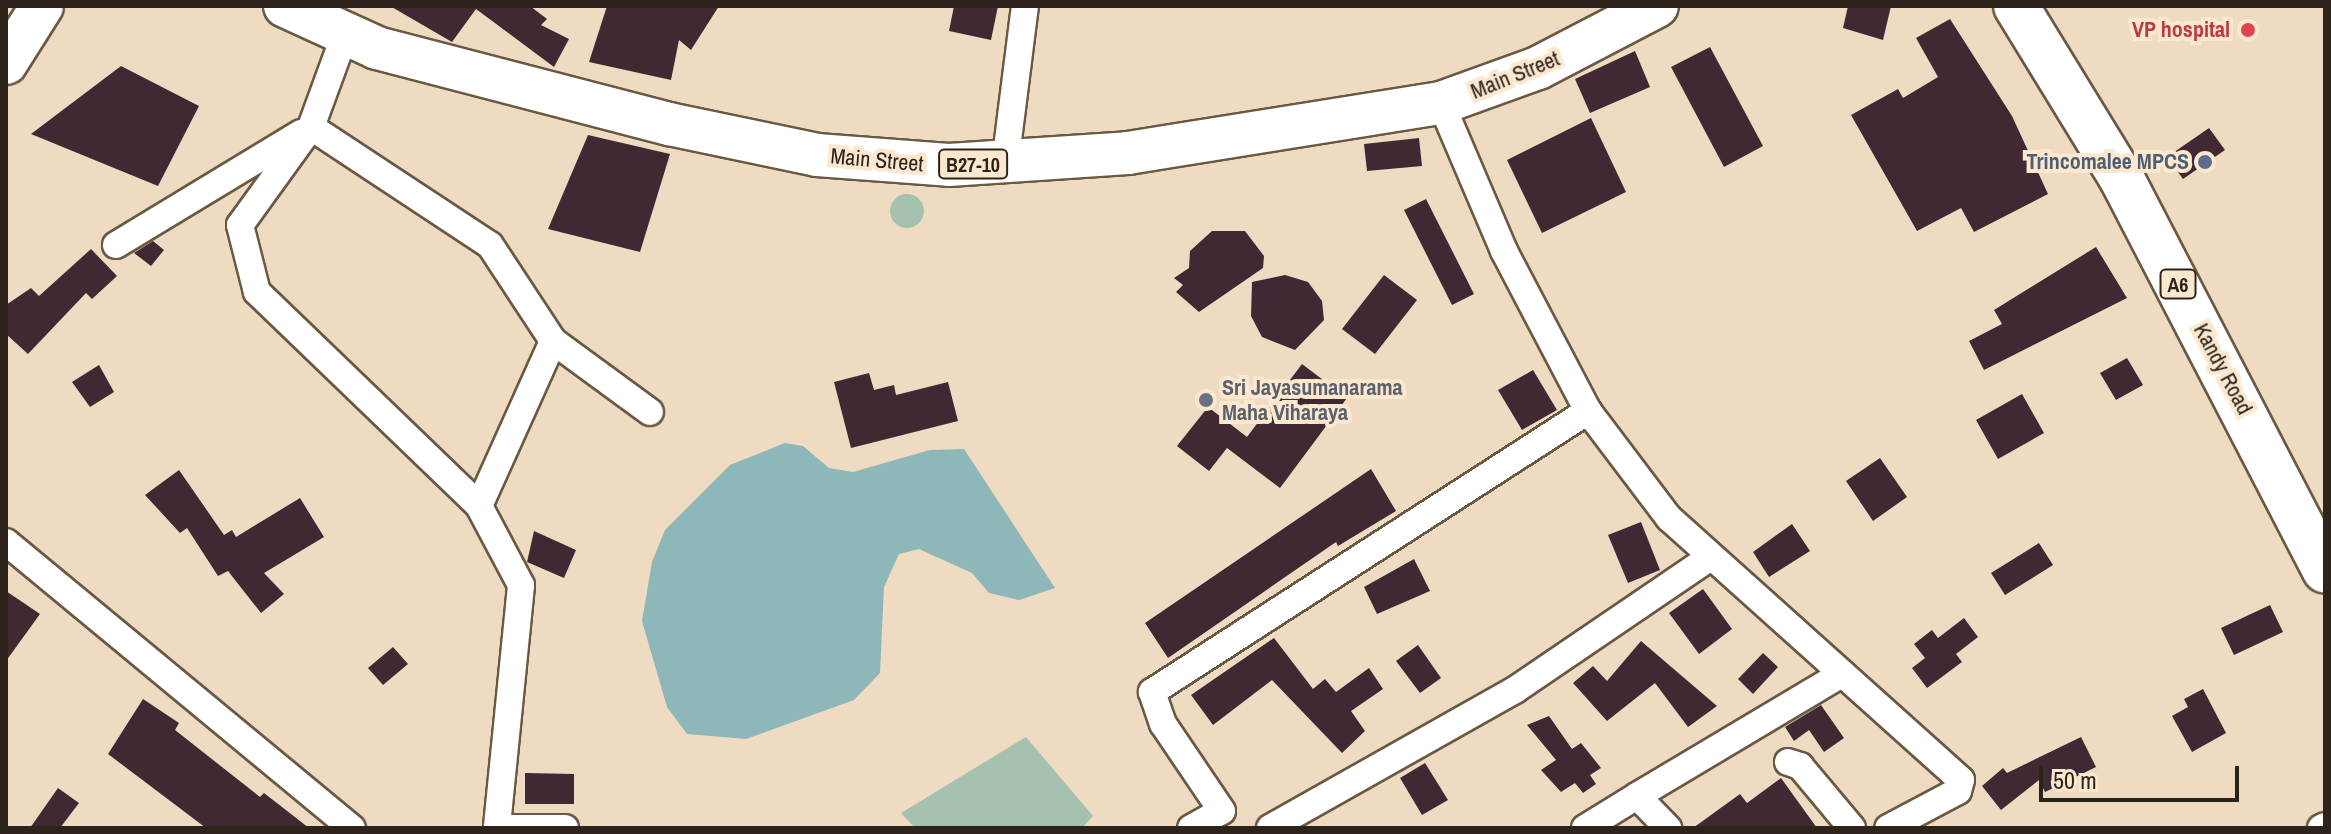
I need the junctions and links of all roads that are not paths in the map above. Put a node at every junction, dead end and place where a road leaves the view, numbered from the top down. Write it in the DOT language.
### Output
graph roads {
  1 [pos="285,6"];
  2 [pos="1025,6"];
  3 [pos="1657,6"];
  4 [pos="2016,6"];
  5 [pos="344,37"];
  6 [pos="1441,103"];
  7 [pos="311,127"];
  8 [pos="1005,164"];
  9 [pos="116,245"];
  10 [pos="553,341"];
  11 [pos="1588,411"];
  12 [pos="650,412"];
  13 [pos="479,506"];
  14 [pos="6,542"];
  15 [pos="1709,558"];
  16 [pos="2325,570"];
  17 [pos="1842,674"];
  18 [pos="1788,762"];
  19 [pos="1637,796"];
  20 [pos="1229,819"];
  21 [pos="497,827"];
  22 [pos="352,828"];
  23 [pos="565,828"];
  24 [pos="1191,828"];
  25 [pos="1270,828"];
  26 [pos="1585,828"];
  27 [pos="1668,828"];
  28 [pos="1852,828"];
  29 [pos="1888,828"];
  1 -- 5 [label="main road, Main Street / B27-10"];
  2 -- 8 [label="street"];
  3 -- 6 [label="main road, Main Street / B27-10"];
  4 -- 16 [label="highway, Kandy Road / A6"];
  5 -- 7 [label="street"];
  5 -- 8 [label="main road, Main Street / B27-10"];
  6 -- 8 [label="main road, Main Street / B27-10"];
  6 -- 11 [label="street"];
  7 -- 9 [label="street"];
  7 -- 10 [label="street"];
  7 -- 13 [label="street"];
  10 -- 12 [label="street"];
  10 -- 13 [label="street"];
  11 -- 15 [label="street"];
  11 -- 20 [label="street"];
  13 -- 21 [label="street"];
  14 -- 22 [label="street"];
  15 -- 17 [label="street"];
  15 -- 25 [label="street"];
  17 -- 19 [label="street"];
  17 -- 29 [label="street"];
  18 -- 28 [label="street"];
  19 -- 26 [label="street"];
  19 -- 27 [label="street"];
  20 -- 24 [label="street"];
  21 -- 23 [label="street"];
}
